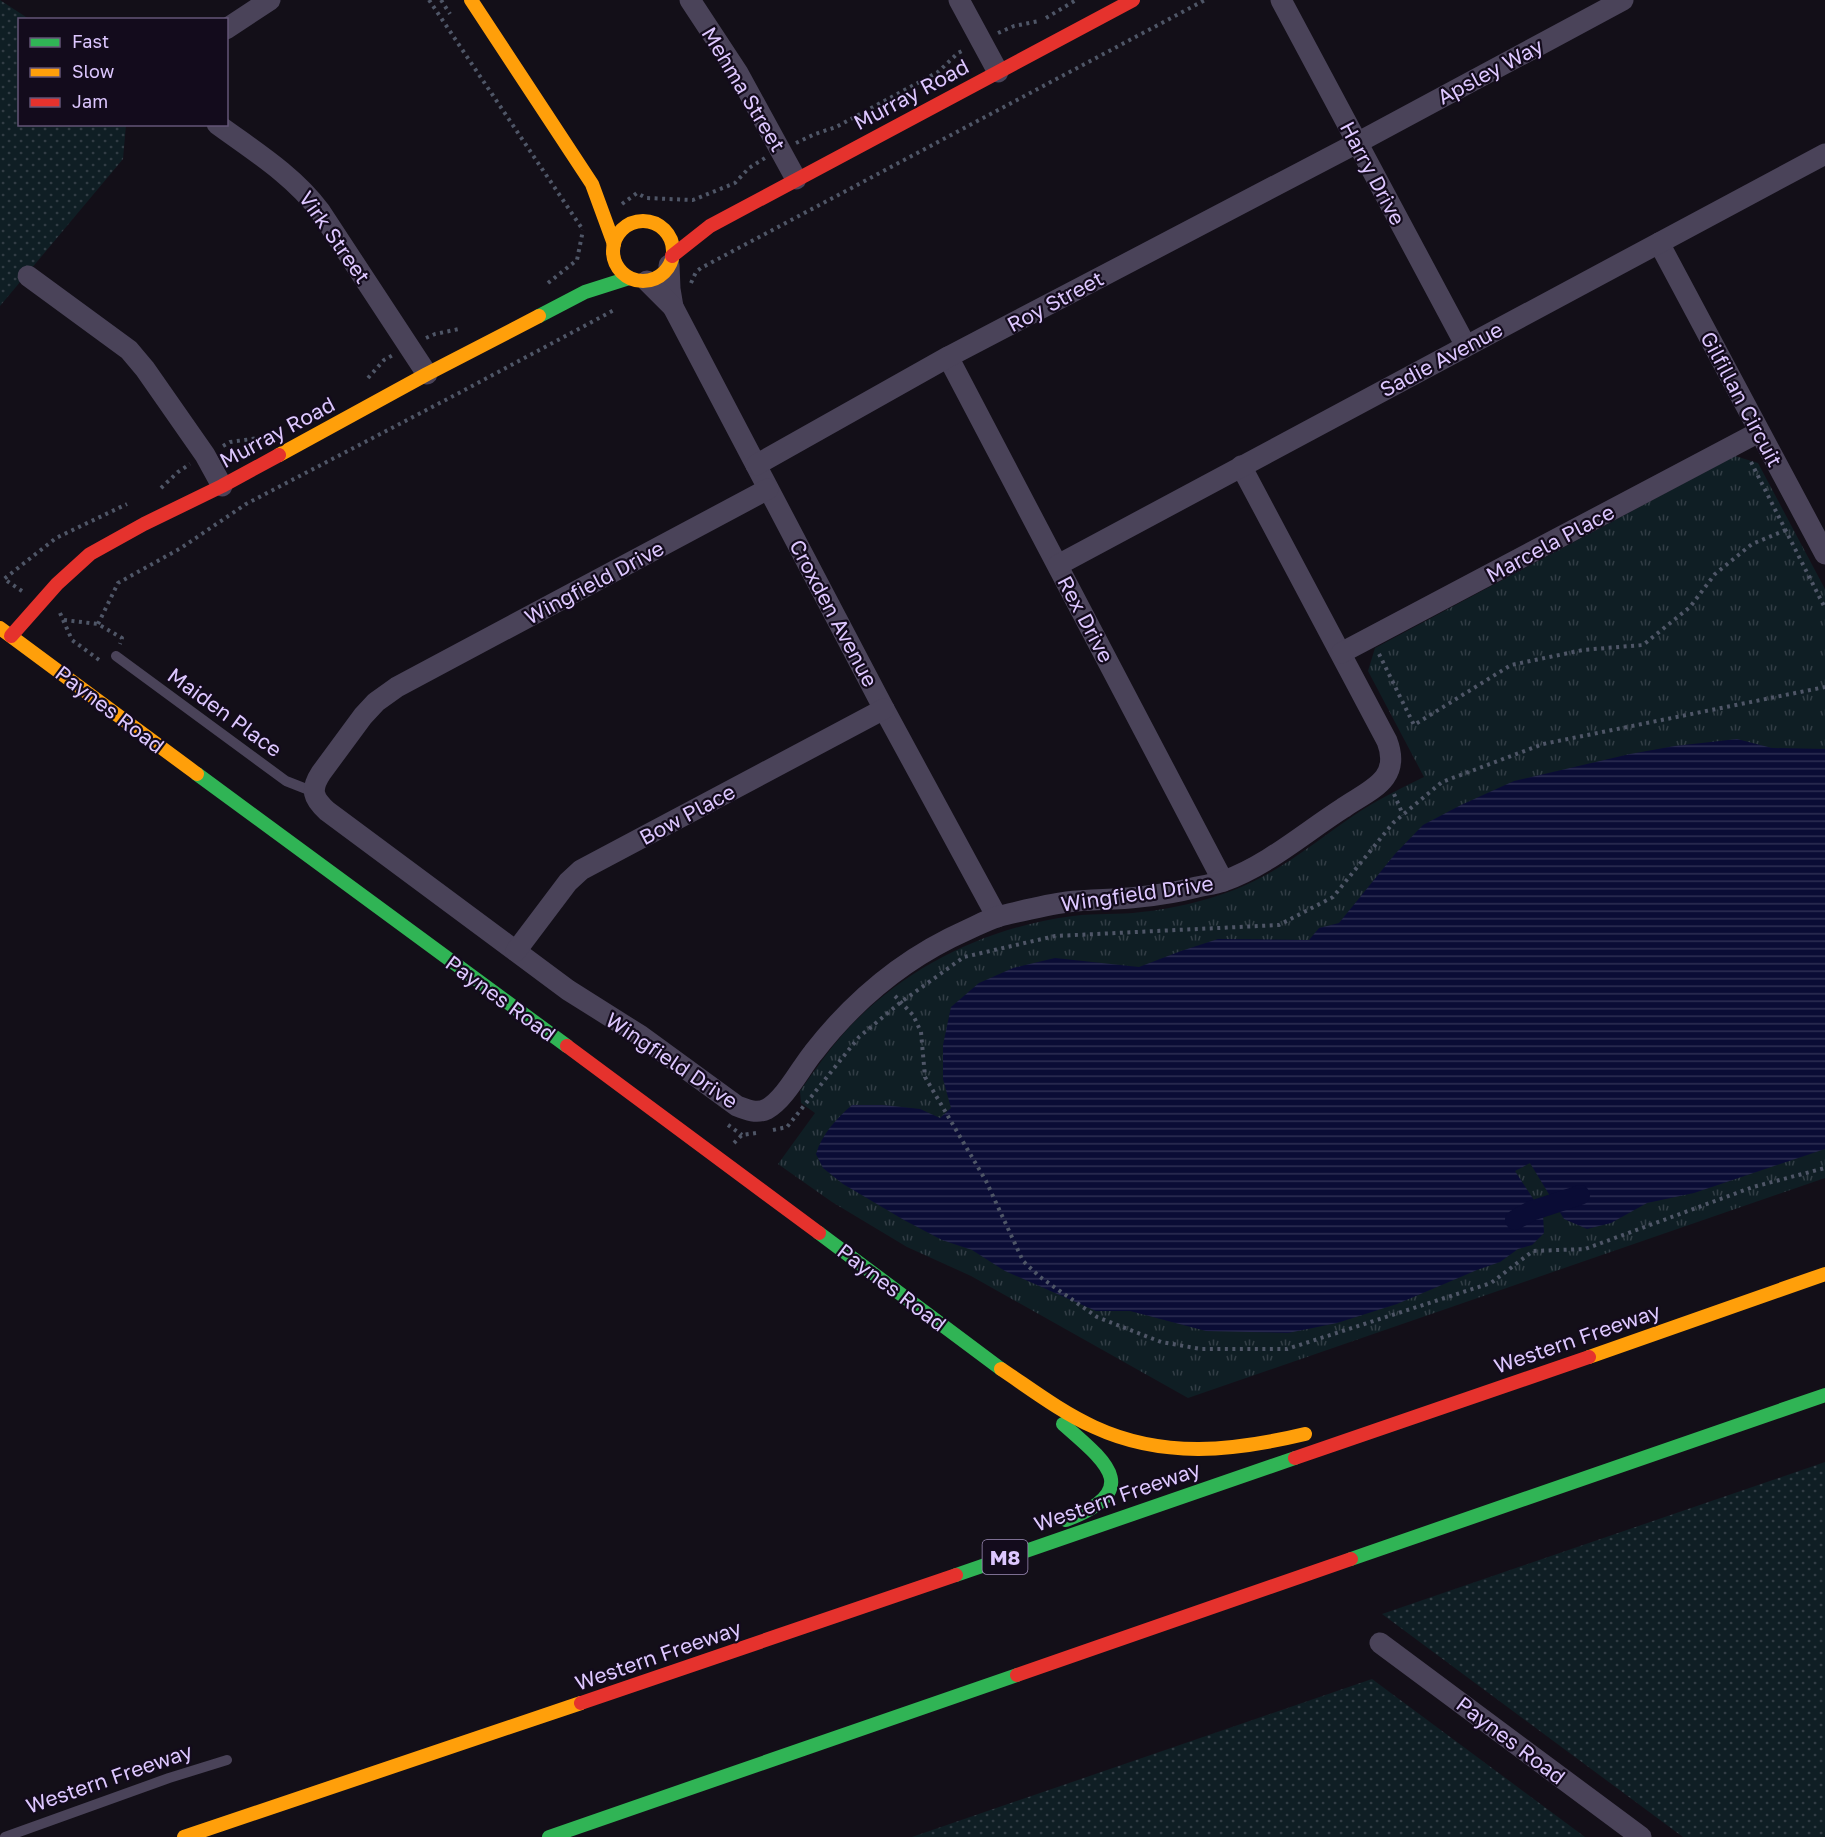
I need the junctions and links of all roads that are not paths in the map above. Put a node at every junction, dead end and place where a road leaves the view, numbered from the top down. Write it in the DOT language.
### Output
graph roads {
  1 [pos="270,0"];
  2 [pos="471,0"];
  3 [pos="690,0"];
  4 [pos="959,0"];
  5 [pos="1133,0"];
  6 [pos="1281,0"];
  7 [pos="1623,0"];
  8 [pos="228,28"];
  9 [pos="998,72"];
  10 [pos="220,126"];
  11 [pos="1357,142"];
  12 [pos="1825,154"];
  13 [pos="796,178"];
  14 [pos="592,184"];
  15 [pos="642,222"];
  16 [pos="710,226"];
  17 [pos="661,228"];
  18 [pos="1659,243"];
  19 [pos="614,250"];
  20 [pos="671,261"];
  21 [pos="28,276"];
  22 [pos="638,280"];
  23 [pos="585,292"];
  24 [pos="673,307"];
  25 [pos="1466,346"];
  26 [pos="948,357"];
  27 [pos="427,374"];
  28 [pos="1750,437"];
  29 [pos="756,465"];
  30 [pos="1241,466"];
  31 [pos="222,486"];
  32 [pos="768,489"];
  33 [pos="1825,554"];
  34 [pos="1058,565"];
  35 [pos="6,632"];
  36 [pos="1341,653"];
  37 [pos="116,656"];
  38 [pos="884,709"];
  39 [pos="314,792"];
  40 [pos="1223,881"];
  41 [pos="997,917"];
  42 [pos="516,951"];
  43 [pos="1825,1274"];
  44 [pos="1639,1340"];
  45 [pos="1001,1369"];
  46 [pos="1825,1395"];
  47 [pos="1405,1406"];
  48 [pos="1318,1430"];
  49 [pos="1049,1526"];
  50 [pos="916,1575"];
  51 [pos="1380,1643"];
  52 [pos="736,1650"];
  53 [pos="227,1760"];
  54 [pos="5,1837"];
  55 [pos="184,1837"];
  56 [pos="549,1837"];
  57 [pos="1641,1837"];
  1 -- 8 [label="street"];
  2 -- 14 [label="main road"];
  3 -- 13 [label="street, Mehma Street"];
  4 -- 9 [label="street"];
  5 -- 9 [label="main road, Murray Road"];
  6 -- 11 [label="street, Harry Drive"];
  7 -- 11 [label="street, Apsley Way"];
  9 -- 13 [label="main road, Murray Road"];
  10 -- 27 [label="street, Virk Street"];
  11 -- 25 [label="street, Harry Drive"];
  11 -- 26 [label="street, Roy Street"];
  12 -- 18 [label="street, Sadie Avenue"];
  13 -- 16 [label="main road, Murray Road"];
  14 -- 15 [label="main road"];
  14 -- 19 [label="main road"];
  15 -- 17 [label="main road"];
  15 -- 19 [label="main road"];
  16 -- 17 [label="main road, Murray Road"];
  16 -- 20 [label="main road, Murray Road"];
  17 -- 20 [label="main road"];
  18 -- 25 [label="street, Sadie Avenue"];
  18 -- 28 [label="street, Gilfillan Circuit"];
  19 -- 22 [label="main road"];
  19 -- 23 [label="main road, Murray Road"];
  20 -- 22 [label="main road"];
  20 -- 24 [label="street, Croxden Avenue"];
  21 -- 31 [label="street"];
  22 -- 23 [label="main road, Murray Road"];
  22 -- 24 [label="street, Croxden Avenue"];
  23 -- 27 [label="main road, Murray Road"];
  24 -- 29 [label="street, Croxden Avenue"];
  25 -- 30 [label="street, Sadie Avenue"];
  26 -- 29 [label="street, Roy Street"];
  26 -- 34 [label="street, Rex Drive"];
  27 -- 31 [label="main road, Murray Road"];
  28 -- 33 [label="street, Gilfillan Circuit"];
  28 -- 36 [label="street, Marcela Place"];
  29 -- 32 [label="street, Croxden Avenue"];
  30 -- 34 [label="street, Sadie Avenue"];
  30 -- 36 [label="street, Wingfield Drive"];
  31 -- 35 [label="main road, Murray Road"];
  32 -- 38 [label="street, Croxden Avenue"];
  32 -- 39 [label="street, Wingfield Drive"];
  34 -- 40 [label="street, Rex Drive"];
  35 -- 45 [label="main road, Paynes Road"];
  36 -- 40 [label="street, Wingfield Drive"];
  37 -- 39 [label="lane, Maiden Place"];
  38 -- 41 [label="street, Croxden Avenue"];
  38 -- 42 [label="street, Bow Place"];
  39 -- 42 [label="street, Wingfield Drive"];
  40 -- 41 [label="street, Wingfield Drive"];
  41 -- 42 [label="street, Wingfield Drive"];
  43 -- 44 [label="main road, Western Freeway / M8"];
  44 -- 47 [label="main road"];
  44 -- 52 [label="main road, Western Freeway / M8"];
  45 -- 48 [label="main road"];
  45 -- 49 [label="main road"];
  46 -- 56 [label="main road"];
  50 -- 52 [label="main road"];
  51 -- 57 [label="street, Paynes Road"];
  52 -- 55 [label="main road, Western Freeway / M8"];
  53 -- 54 [label="lane, Western Freeway"];
}
